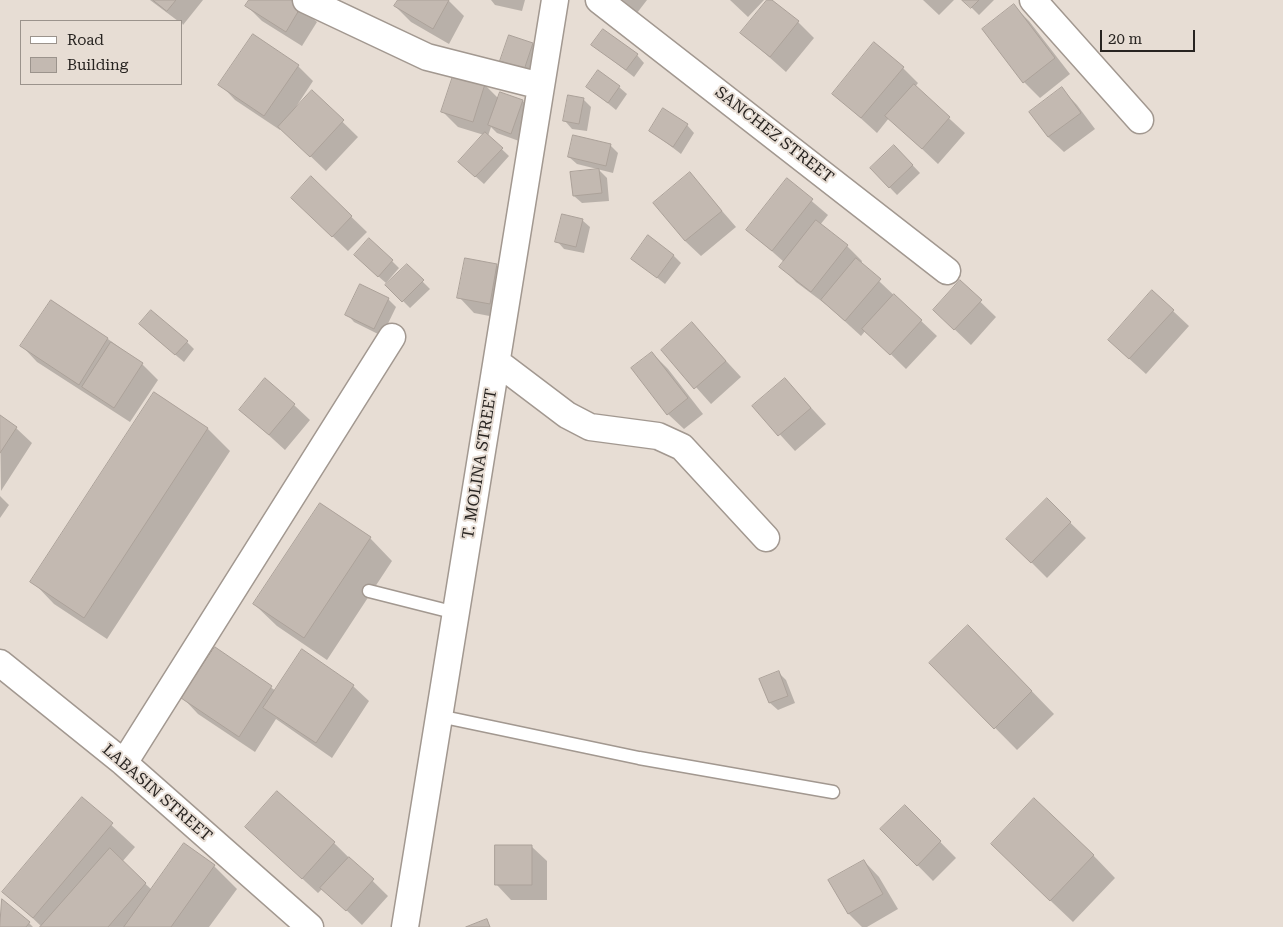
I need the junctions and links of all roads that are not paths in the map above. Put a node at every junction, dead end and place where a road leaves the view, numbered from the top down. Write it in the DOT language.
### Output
graph roads {
  1 [pos="306,0"];
  2 [pos="555,0"];
  3 [pos="599,0"];
  4 [pos="1033,0"];
  5 [pos="541,86"];
  6 [pos="1140,120"];
  7 [pos="948,271"];
  8 [pos="392,337"];
  9 [pos="497,362"];
  10 [pos="766,538"];
  11 [pos="369,591"];
  12 [pos="456,613"];
  13 [pos="0,663"];
  14 [pos="439,716"];
  15 [pos="124,763"];
  16 [pos="833,792"];
  17 [pos="310,927"];
  18 [pos="405,927"];
  1 -- 5 [label="street"];
  2 -- 5 [label="street, T. MOLINA STREET"];
  3 -- 7 [label="street, SANCHEZ STREET"];
  4 -- 6 [label="street"];
  5 -- 9 [label="street, T. MOLINA STREET"];
  8 -- 15 [label="street"];
  9 -- 10 [label="street"];
  9 -- 12 [label="street, T. MOLINA STREET"];
  11 -- 12 [label="lane"];
  12 -- 14 [label="street, T. MOLINA STREET"];
  13 -- 15 [label="street, LABASIN STREET"];
  14 -- 16 [label="lane"];
  14 -- 18 [label="street, T. MOLINA STREET"];
  15 -- 17 [label="street, LABASIN STREET"];
}
